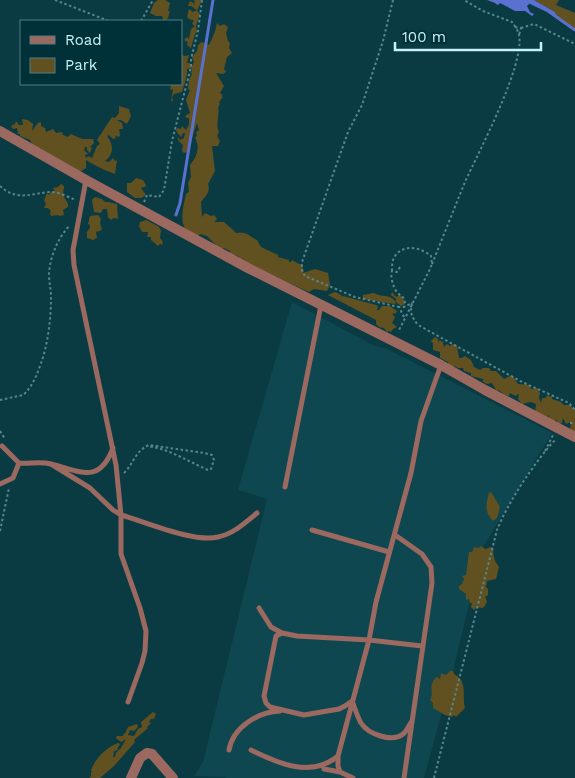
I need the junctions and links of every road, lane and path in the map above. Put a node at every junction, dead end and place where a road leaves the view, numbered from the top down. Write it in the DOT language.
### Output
graph roads {
  1 [pos="55,0"];
  2 [pos="153,0"];
  3 [pos="202,0"];
  4 [pos="393,0"];
  5 [pos="464,0"];
  6 [pos="106,20"];
  7 [pos="142,20"];
  8 [pos="515,27"];
  9 [pos="521,28"];
  10 [pos="519,35"];
  11 [pos="575,44"];
  12 [pos="0,131"];
  13 [pos="86,180"];
  14 [pos="0,186"];
  15 [pos="83,202"];
  16 [pos="141,209"];
  17 [pos="80,216"];
  18 [pos="432,264"];
  19 [pos="400,267"];
  20 [pos="392,271"];
  21 [pos="412,303"];
  22 [pos="321,305"];
  23 [pos="399,307"];
  24 [pos="404,307"];
  25 [pos="404,317"];
  26 [pos="394,341"];
  27 [pos="441,365"];
  28 [pos="0,400"];
  29 [pos="575,410"];
  30 [pos="557,428"];
  31 [pos="573,436"];
  32 [pos="2,446"];
  33 [pos="146,446"];
  34 [pos="113,448"];
  35 [pos="540,460"];
  36 [pos="19,463"];
  37 [pos="51,464"];
  38 [pos="118,476"];
  39 [pos="11,479"];
  40 [pos="0,484"];
  41 [pos="285,487"];
  42 [pos="257,513"];
  43 [pos="121,515"];
  44 [pos="312,530"];
  45 [pos="0,531"];
  46 [pos="395,534"];
  47 [pos="389,552"];
  48 [pos="259,608"];
  49 [pos="282,633"];
  50 [pos="368,640"];
  51 [pos="422,646"];
  52 [pos="352,700"];
  53 [pos="128,702"];
  54 [pos="339,709"];
  55 [pos="288,711"];
  56 [pos="350,712"];
  57 [pos="413,720"];
  58 [pos="362,724"];
  59 [pos="229,750"];
  60 [pos="250,750"];
  61 [pos="338,756"];
  62 [pos="322,769"];
  63 [pos="340,772"];
  64 [pos="131,778"];
  65 [pos="173,778"];
  66 [pos="353,778"];
  67 [pos="404,778"];
  68 [pos="434,778"];
  1 -- 6 [label="path"];
  2 -- 7 [label="path"];
  3 -- 16 [label="path"];
  4 -- 23 [label="path"];
  5 -- 8 [label="path"];
  8 -- 9 [label="path"];
  8 -- 10 [label="path"];
  9 -- 10 [label="path"];
  9 -- 11 [label="path"];
  10 -- 18 [label="path"];
  12 -- 13 [label="street"];
  13 -- 15 [label="lane"];
  13 -- 16 [label="street"];
  14 -- 15 [label="path"];
  15 -- 17 [label="lane"];
  16 -- 22 [label="street"];
  17 -- 28 [label="path"];
  17 -- 34 [label="lane"];
  18 -- 20 [label="path"];
  18 -- 21 [label="path"];
  19 -- 20 [label="path"];
  20 -- 24 [label="path"];
  21 -- 24 [label="path"];
  21 -- 25 [label="path"];
  21 -- 29 [label="path"];
  22 -- 26 [label="street"];
  22 -- 41 [label="lane"];
  23 -- 24 [label="path"];
  23 -- 25 [label="path"];
  25 -- 26 [label="path"];
  26 -- 27 [label="street"];
  27 -- 30 [label="street"];
  27 -- 46 [label="lane"];
  30 -- 31 [label="street"];
  30 -- 35 [label="path"];
  31 -- 35 [label="path"];
  32 -- 36 [label="lane"];
  33 -- 33 [label="path"];
  33 -- 38 [label="path"];
  34 -- 37 [label="lane"];
  34 -- 38 [label="lane"];
  35 -- 68 [label="path"];
  36 -- 37 [label="lane"];
  36 -- 39 [label="lane"];
  37 -- 43 [label="lane"];
  38 -- 43 [label="lane"];
  39 -- 40 [label="lane"];
  39 -- 45 [label="path"];
  42 -- 43 [label="lane"];
  43 -- 53 [label="lane"];
  44 -- 47 [label="lane"];
  46 -- 47 [label="lane"];
  46 -- 51 [label="lane"];
  47 -- 50 [label="lane"];
  48 -- 49 [label="lane"];
  49 -- 50 [label="lane"];
  49 -- 55 [label="lane"];
  50 -- 51 [label="lane"];
  50 -- 52 [label="lane"];
  51 -- 57 [label="lane"];
  52 -- 54 [label="lane"];
  52 -- 56 [label="lane"];
  52 -- 58 [label="lane"];
  54 -- 55 [label="lane"];
  54 -- 56 [label="lane"];
  55 -- 59 [label="lane"];
  56 -- 58 [label="lane"];
  56 -- 61 [label="lane"];
  57 -- 58 [label="lane"];
  57 -- 67 [label="lane"];
  60 -- 62 [label="lane"];
  61 -- 62 [label="lane"];
  61 -- 63 [label="lane"];
  62 -- 63 [label="lane"];
  63 -- 66 [label="lane"];
  64 -- 65 [label="street"];
}
